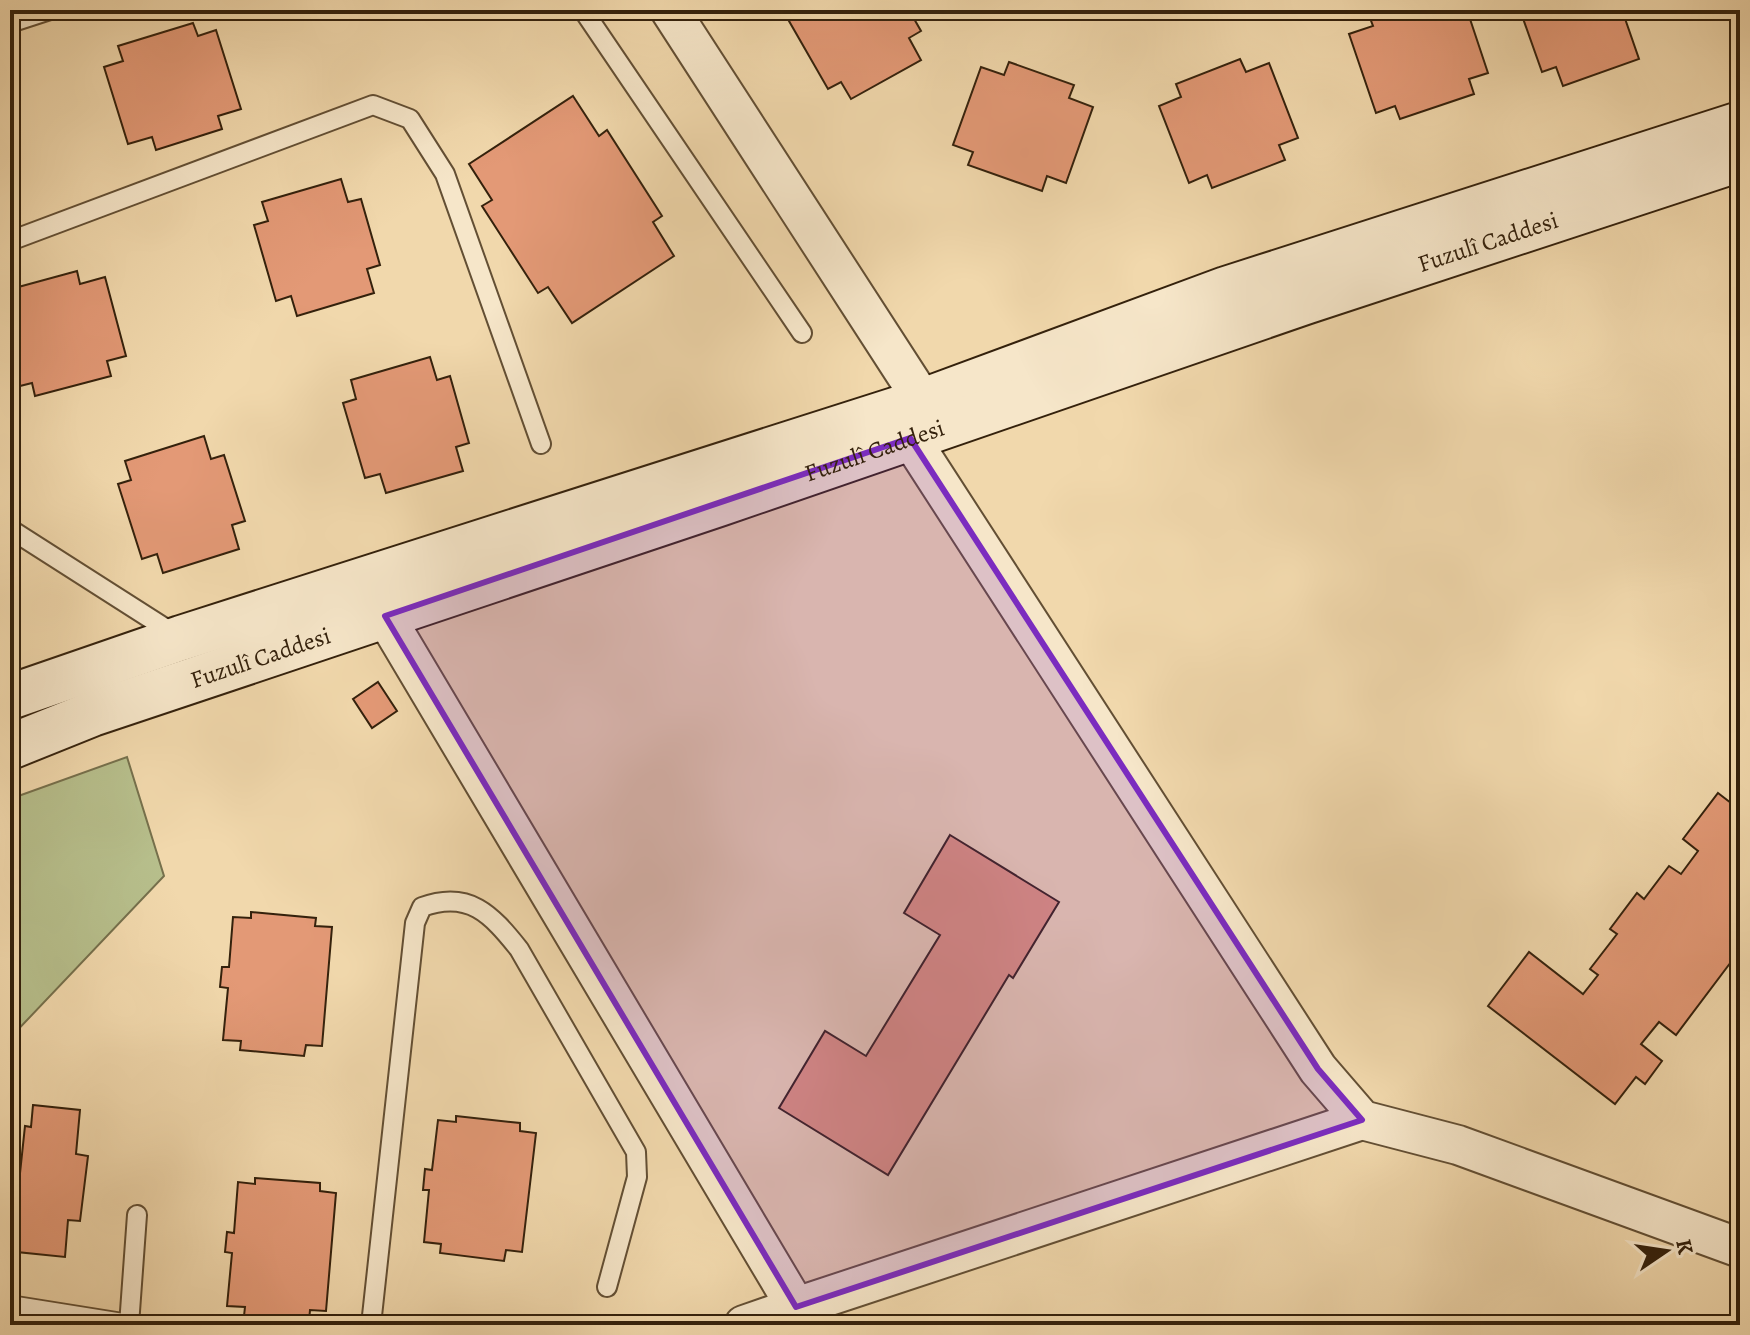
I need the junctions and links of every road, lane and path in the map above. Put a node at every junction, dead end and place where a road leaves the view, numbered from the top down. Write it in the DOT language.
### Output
graph roads {
  1 [pos="50,10"];
  2 [pos="583,10"];
  3 [pos="670,10"];
  4 [pos="10,23"];
  5 [pos="1740,124"];
  6 [pos="1740,159"];
  7 [pos="10,241"];
  8 [pos="802,333"];
  9 [pos="916,420"];
  10 [pos="541,444"];
  11 [pos="10,529"];
  12 [pos="385,616"];
  13 [pos="181,638"];
  14 [pos="10,697"];
  15 [pos="10,747"];
  16 [pos="1362,1120"];
  17 [pos="137,1215"];
  18 [pos="1740,1248"];
  19 [pos="607,1287"];
  20 [pos="10,1305"];
  21 [pos="796,1307"];
  22 [pos="129,1325"];
  23 [pos="371,1325"];
  24 [pos="744,1325"];
  1 -- 4 [label="lane"];
  2 -- 8 [label="lane"];
  3 -- 9 [label="street"];
  5 -- 9 [label="street, Fuzulî Caddesi"];
  6 -- 9 [label="street, Fuzulî Caddesi"];
  7 -- 10 [label="lane"];
  9 -- 12 [label="street, Fuzulî Caddesi"];
  9 -- 13 [label="street, Fuzulî Caddesi"];
  9 -- 16 [label="street"];
  11 -- 13 [label="lane"];
  12 -- 15 [label="street, Fuzulî Caddesi"];
  12 -- 21 [label="street"];
  13 -- 14 [label="street, Fuzulî Caddesi"];
  16 -- 18 [label="street"];
  16 -- 21 [label="street"];
  17 -- 22 [label="lane"];
  19 -- 23 [label="lane"];
  20 -- 22 [label="lane"];
  21 -- 24 [label="street"];
}
